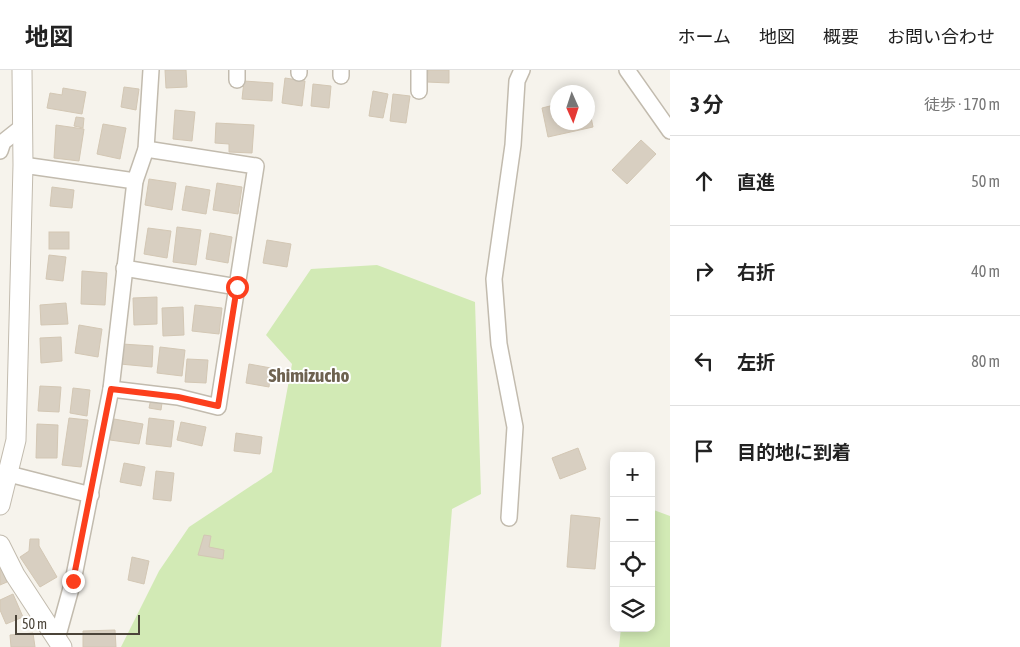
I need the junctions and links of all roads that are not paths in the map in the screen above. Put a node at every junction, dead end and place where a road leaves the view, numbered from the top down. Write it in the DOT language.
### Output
graph roads {
  1 [pos="22,70"];
  2 [pos="151,70"];
  3 [pos="419,70"];
  4 [pos="522,70"];
  5 [pos="626,70"];
  6 [pos="419,91"];
  7 [pos="22,127"];
  8 [pos="670,130"];
  9 [pos="146,149"];
  10 [pos="0,150"];
  11 [pos="23,165"];
  12 [pos="135,181"];
  13 [pos="124,268"];
  14 [pos="237,287"];
  15 [pos="111,389"];
  16 [pos="9,474"];
  17 [pos="91,495"];
  18 [pos="0,505"];
  19 [pos="509,518"];
  20 [pos="0,545"];
  21 [pos="59,643"];
  1 -- 7 [label="street"];
  2 -- 9 [label="street"];
  3 -- 6 [label="street"];
  4 -- 19 [label="street"];
  5 -- 8 [label="street"];
  7 -- 10 [label="street"];
  7 -- 11 [label="street"];
  9 -- 12 [label="street"];
  9 -- 14 [label="street"];
  11 -- 12 [label="street"];
  11 -- 16 [label="street"];
  12 -- 13 [label="street"];
  13 -- 14 [label="street"];
  13 -- 15 [label="street"];
  14 -- 15 [label="street"];
  15 -- 17 [label="street"];
  16 -- 17 [label="street"];
  16 -- 18 [label="street"];
  17 -- 21 [label="street"];
  20 -- 21 [label="street"];
}
